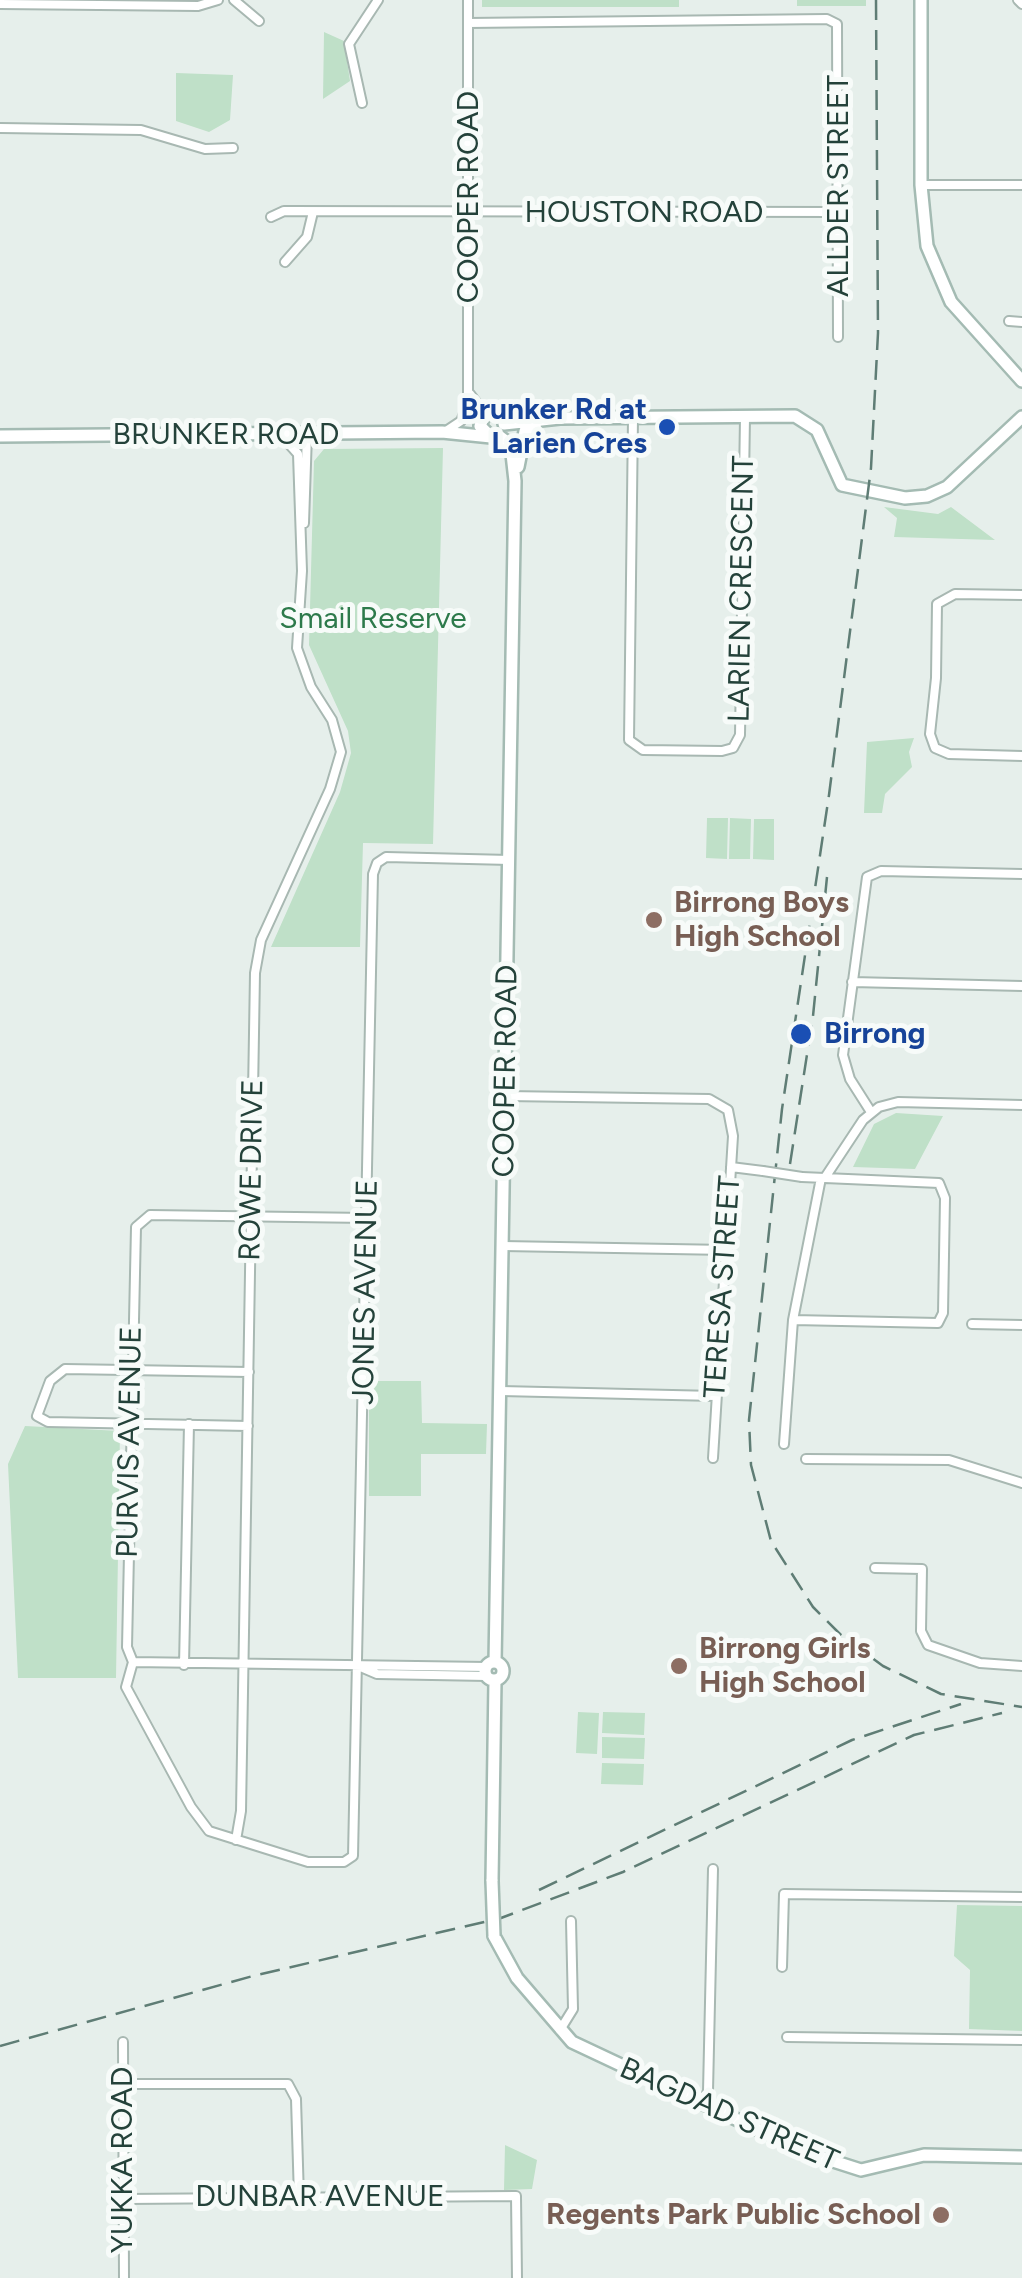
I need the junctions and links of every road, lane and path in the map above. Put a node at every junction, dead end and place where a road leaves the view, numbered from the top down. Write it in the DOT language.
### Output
graph roads {
  1 [pos="218,0"];
  2 [pos="234,0"];
  3 [pos="378,0"];
  4 [pos="468,0"];
  5 [pos="921,0"];
  6 [pos="0,4"];
  7 [pos="259,21"];
  8 [pos="468,23"];
  9 [pos="362,103"];
  10 [pos="0,128"];
  11 [pos="233,148"];
  12 [pos="922,184"];
  13 [pos="1022,185"];
  14 [pos="313,212"];
  15 [pos="838,212"];
  16 [pos="469,214"];
  17 [pos="271,216"];
  18 [pos="285,262"];
  19 [pos="1009,322"];
  20 [pos="1022,322"];
  21 [pos="838,337"];
  22 [pos="1022,380"];
  23 [pos="469,399"];
  24 [pos="745,417"];
  25 [pos="1022,417"];
  26 [pos="485,418"];
  27 [pos="560,418"];
  28 [pos="633,418"];
  29 [pos="500,430"];
  30 [pos="446,432"];
  31 [pos="280,434"];
  32 [pos="308,434"];
  33 [pos="0,436"];
  34 [pos="515,480"];
  35 [pos="302,528"];
  36 [pos="1022,595"];
  37 [pos="935,748"];
  38 [pos="1022,756"];
  39 [pos="924,757"];
  40 [pos="510,860"];
  41 [pos="1022,874"];
  42 [pos="852,982"];
  43 [pos="1022,986"];
  44 [pos="506,1096"];
  45 [pos="1022,1105"];
  46 [pos="872,1112"];
  47 [pos="731,1167"];
  48 [pos="824,1177"];
  49 [pos="251,1217"];
  50 [pos="368,1218"];
  51 [pos="503,1246"];
  52 [pos="727,1250"];
  53 [pos="793,1320"];
  54 [pos="972,1324"];
  55 [pos="1022,1324"];
  56 [pos="132,1369"];
  57 [pos="249,1372"];
  58 [pos="501,1392"];
  59 [pos="715,1396"];
  60 [pos="130,1424"];
  61 [pos="190,1424"];
  62 [pos="248,1426"];
  63 [pos="784,1444"];
  64 [pos="712,1458"];
  65 [pos="806,1458"];
  66 [pos="1022,1484"];
  67 [pos="875,1568"];
  68 [pos="132,1662"];
  69 [pos="184,1665"];
  70 [pos="243,1666"];
  71 [pos="1022,1666"];
  72 [pos="362,1668"];
  73 [pos="491,1671"];
  74 [pos="236,1840"];
  75 [pos="353,1856"];
  76 [pos="713,1869"];
  77 [pos="1022,1897"];
  78 [pos="571,1922"];
  79 [pos="494,1936"];
  80 [pos="782,1967"];
  81 [pos="560,2030"];
  82 [pos="787,2036"];
  83 [pos="1022,2040"];
  84 [pos="123,2042"];
  85 [pos="123,2084"];
  86 [pos="703,2104"];
  87 [pos="1022,2157"];
  88 [pos="299,2198"];
  89 [pos="124,2199"];
  90 [pos="124,2278"];
  91 [pos="517,2278"];
  1 -- 6 [label="street"];
  2 -- 7 [label="street"];
  3 -- 9 [label="street"];
  4 -- 8 [label="street, COOPER ROAD"];
  5 -- 12 [label="street"];
  8 -- 15 [label="street, ALLDER STREET"];
  8 -- 16 [label="street, COOPER ROAD"];
  10 -- 11 [label="street"];
  12 -- 13 [label="street"];
  12 -- 22 [label="street"];
  14 -- 16 [label="street, HOUSTON ROAD"];
  14 -- 17 [label="street, HOUSTON ROAD"];
  14 -- 18 [label="street"];
  15 -- 16 [label="street, HOUSTON ROAD"];
  15 -- 21 [label="street, ALLDER STREET"];
  16 -- 23 [label="street, COOPER ROAD"];
  19 -- 20 [label="street"];
  23 -- 26 [label="street"];
  23 -- 30 [label="street"];
  24 -- 25 [label="street, BRUNKER ROAD"];
  24 -- 28 [label="street, BRUNKER ROAD"];
  24 -- 28 [label="street, LARIEN CRESCENT"];
  26 -- 27 [label="street, BRUNKER ROAD"];
  26 -- 29 [label="street"];
  26 -- 29 [label="street"];
  26 -- 30 [label="street, BRUNKER ROAD"];
  27 -- 28 [label="street, BRUNKER ROAD"];
  27 -- 29 [label="street, BRUNKER ROAD"];
  27 -- 34 [label="street"];
  29 -- 30 [label="street, BRUNKER ROAD"];
  29 -- 34 [label="street"];
  30 -- 32 [label="street, BRUNKER ROAD"];
  31 -- 32 [label="street, BRUNKER ROAD"];
  31 -- 33 [label="street, BRUNKER ROAD"];
  31 -- 35 [label="street, ROWE DRIVE"];
  32 -- 35 [label="street, ROWE DRIVE"];
  34 -- 40 [label="street, COOPER ROAD"];
  35 -- 49 [label="street, ROWE DRIVE"];
  36 -- 37 [label="street"];
  37 -- 38 [label="street"];
  37 -- 39 [label="street"];
  40 -- 44 [label="street, COOPER ROAD"];
  40 -- 50 [label="street, JONES AVENUE"];
  41 -- 42 [label="street"];
  42 -- 43 [label="street"];
  42 -- 46 [label="street"];
  44 -- 47 [label="street, TERESA STREET"];
  44 -- 51 [label="street, COOPER ROAD"];
  45 -- 46 [label="street"];
  46 -- 48 [label="street"];
  47 -- 48 [label="street, bridge"];
  47 -- 52 [label="street, TERESA STREET"];
  48 -- 53 [label="street"];
  48 -- 53 [label="street"];
  49 -- 50 [label="street"];
  49 -- 56 [label="street, PURVIS AVENUE"];
  49 -- 57 [label="street, ROWE DRIVE"];
  50 -- 72 [label="street, JONES AVENUE"];
  51 -- 52 [label="street"];
  51 -- 58 [label="street, COOPER ROAD"];
  52 -- 59 [label="street, TERESA STREET"];
  53 -- 63 [label="street"];
  54 -- 55 [label="street"];
  56 -- 57 [label="street"];
  56 -- 60 [label="street, PURVIS AVENUE"];
  56 -- 60 [label="street"];
  57 -- 62 [label="street, ROWE DRIVE"];
  58 -- 59 [label="street"];
  58 -- 73 [label="street, COOPER ROAD"];
  59 -- 64 [label="street, TERESA STREET"];
  60 -- 61 [label="street"];
  60 -- 68 [label="street, PURVIS AVENUE"];
  61 -- 62 [label="street"];
  61 -- 69 [label="street"];
  62 -- 70 [label="street, ROWE DRIVE"];
  65 -- 66 [label="street"];
  67 -- 71 [label="street"];
  68 -- 69 [label="street"];
  68 -- 74 [label="street, PURVIS AVENUE"];
  69 -- 70 [label="street"];
  70 -- 72 [label="street"];
  70 -- 74 [label="street, ROWE DRIVE"];
  72 -- 73 [label="street"];
  72 -- 75 [label="street, JONES AVENUE"];
  73 -- 79 [label="street, COOPER ROAD, bridge"];
  74 -- 75 [label="street, PURVIS AVENUE"];
  76 -- 86 [label="street"];
  77 -- 80 [label="street"];
  78 -- 81 [label="street"];
  79 -- 81 [label="street, BAGDAD STREET"];
  81 -- 86 [label="street, BAGDAD STREET"];
  82 -- 83 [label="street"];
  84 -- 85 [label="street, YUKKA ROAD"];
  85 -- 88 [label="street"];
  85 -- 89 [label="street, YUKKA ROAD"];
  86 -- 87 [label="street, BAGDAD STREET"];
  88 -- 89 [label="street, DUNBAR AVENUE"];
  88 -- 91 [label="street, DUNBAR AVENUE"];
  89 -- 90 [label="street, YUKKA ROAD"];
}
